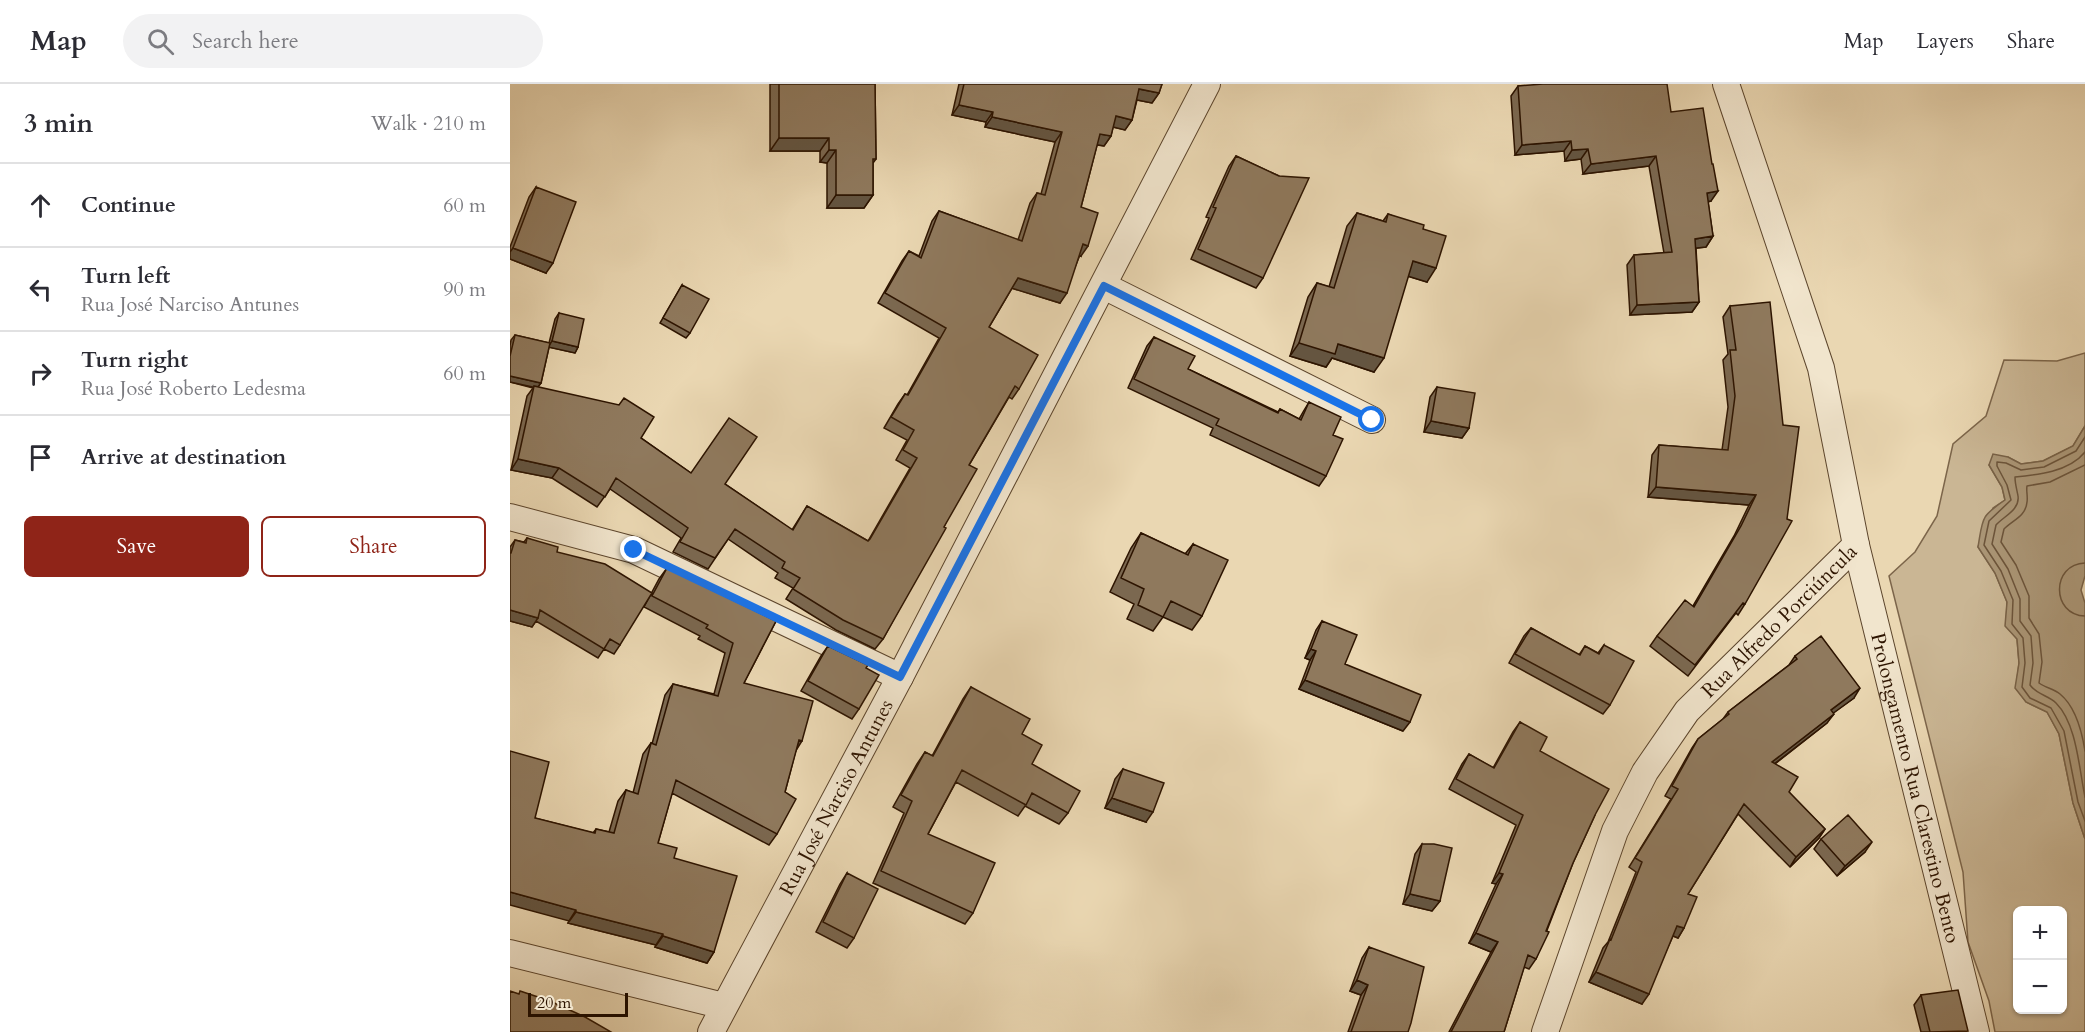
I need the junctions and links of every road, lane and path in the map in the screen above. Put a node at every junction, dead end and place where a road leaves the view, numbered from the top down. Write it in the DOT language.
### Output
graph roads {
  1 [pos="1207,84"];
  2 [pos="1726,84"];
  3 [pos="1104,286"];
  4 [pos="1372,420"];
  5 [pos="510,517"];
  6 [pos="1856,545"];
  7 [pos="900,677"];
  8 [pos="510,953"];
  9 [pos="724,1006"];
  10 [pos="711,1032"];
  11 [pos="1545,1032"];
  12 [pos="1976,1032"];
  1 -- 3 [label="street, Rua José Narciso Antunes"];
  2 -- 6 [label="street, Rua Alfredo Porciúncula"];
  3 -- 4 [label="street"];
  3 -- 7 [label="street, Rua José Narciso Antunes"];
  5 -- 7 [label="street"];
  6 -- 11 [label="street, Rua Alfredo Porciúncula"];
  6 -- 12 [label="street, Prolongamento Rua Clarestino Bento"];
  7 -- 9 [label="street, Rua José Narciso Antunes"];
  8 -- 9 [label="street"];
  9 -- 10 [label="street, Rua José Narciso Antunes"];
}
